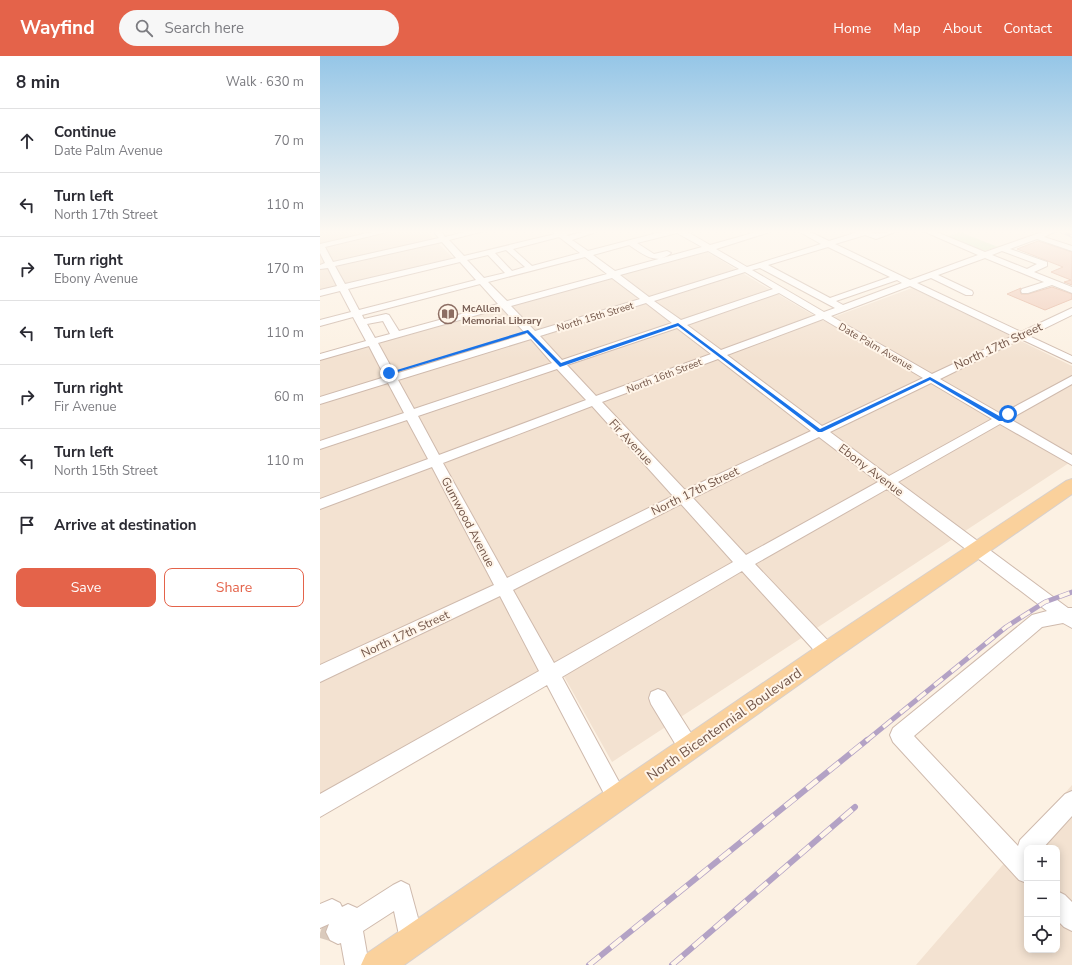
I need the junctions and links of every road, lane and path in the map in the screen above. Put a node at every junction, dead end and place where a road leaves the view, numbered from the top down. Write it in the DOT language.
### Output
graph roads {
  1 [pos="331,273"];
  2 [pos="400,273"];
  3 [pos="423,273"];
  4 [pos="475,273"];
  5 [pos="611,273"];
  6 [pos="623,273"];
  7 [pos="724,273"];
  8 [pos="751,273"];
  9 [pos="777,273"];
  10 [pos="890,273"];
  11 [pos="935,273"];
  12 [pos="1030,273"];
  13 [pos="511,274"];
  14 [pos="931,275"];
  15 [pos="614,276"];
  16 [pos="426,277"];
  17 [pos="897,277"];
  18 [pos="482,281"];
  19 [pos="1052,282"];
  20 [pos="911,283"];
  21 [pos="1037,286"];
  22 [pos="342,287"];
  23 [pos="780,290"];
  24 [pos="1072,290"];
  25 [pos="1025,291"];
  26 [pos="320,292"];
  27 [pos="1051,292"];
  28 [pos="969,293"];
  29 [pos="644,298"];
  30 [pos="829,301"];
  31 [pos="504,305"];
  32 [pos="842,308"];
  33 [pos="1072,311"];
  34 [pos="823,315"];
  35 [pos="359,319"];
  36 [pos="320,323"];
  37 [pos="678,324"];
  38 [pos="531,333"];
  39 [pos="396,335"];
  40 [pos="1021,335"];
  41 [pos="372,343"];
  42 [pos="718,354"];
  43 [pos="320,357"];
  44 [pos="1072,360"];
  45 [pos="560,365"];
  46 [pos="391,376"];
  47 [pos="930,378"];
  48 [pos="1072,379"];
  49 [pos="320,393"];
  50 [pos="320,401"];
  51 [pos="594,401"];
  52 [pos="411,415"];
  53 [pos="1001,420"];
  54 [pos="820,431"];
  55 [pos="320,445"];
  56 [pos="435,461"];
  57 [pos="1072,461"];
  58 [pos="888,483"];
  59 [pos="1072,485"];
  60 [pos="683,497"];
  61 [pos="320,504"];
  62 [pos="978,551"];
  63 [pos="744,563"];
  64 [pos="504,588"];
  65 [pos="1070,617"];
  66 [pos="827,652"];
  67 [pos="320,674"];
  68 [pos="550,674"];
  69 [pos="658,698"];
  70 [pos="689,748"];
  71 [pos="617,798"];
  72 [pos="1072,801"];
  73 [pos="320,806"];
  74 [pos="1034,845"];
  75 [pos="1024,857"];
  76 [pos="1060,906"];
  77 [pos="1072,919"];
  78 [pos="333,921"];
  79 [pos="412,940"];
  80 [pos="357,965"];
  81 [pos="376,965"];
  1 -- 22 [label="street, Gumwood Avenue"];
  2 -- 22 [label="street"];
  3 -- 16 [label="street"];
  4 -- 18 [label="street, Fir Avenue"];
  5 -- 15 [label="street, Ebony Avenue"];
  6 -- 15 [label="street"];
  7 -- 29 [label="street, North 15th Street"];
  8 -- 23 [label="street, Date Palm Avenue"];
  9 -- 30 [label="street"];
  10 -- 17 [label="street"];
  11 -- 14 [label="street, North 16th Street"];
  12 -- 19 [label="street"];
  13 -- 18 [label="street"];
  14 -- 20 [label="street, North 16th Street"];
  14 -- 28 [label="street"];
  15 -- 29 [label="street, Ebony Avenue"];
  15 -- 31 [label="street"];
  17 -- 20 [label="street"];
  17 -- 30 [label="street"];
  18 -- 31 [label="street, Fir Avenue"];
  18 -- 35 [label="street"];
  19 -- 21 [label="street"];
  19 -- 24 [label="street"];
  20 -- 32 [label="street, North 16th Street"];
  20 -- 40 [label="street"];
  21 -- 25 [label="street"];
  21 -- 27 [label="street"];
  22 -- 26 [label="street"];
  22 -- 35 [label="street, Gumwood Avenue"];
  23 -- 34 [label="street, Date Palm Avenue"];
  23 -- 37 [label="street"];
  29 -- 37 [label="street, Ebony Avenue"];
  29 -- 38 [label="street, North 15th Street"];
  30 -- 32 [label="street"];
  31 -- 38 [label="street, Fir Avenue"];
  31 -- 39 [label="street"];
  32 -- 34 [label="street, North 16th Street"];
  33 -- 40 [label="street, North 17th Street"];
  34 -- 42 [label="street, North 16th Street"];
  34 -- 47 [label="street, Date Palm Avenue"];
  35 -- 36 [label="street"];
  35 -- 39 [label="street"];
  35 -- 41 [label="street, Gumwood Avenue"];
  37 -- 42 [label="street, Ebony Avenue"];
  37 -- 45 [label="street"];
  38 -- 45 [label="street, Fir Avenue"];
  38 -- 46 [label="street, North 15th Street"];
  39 -- 41 [label="street"];
  40 -- 44 [label="street"];
  40 -- 47 [label="street, North 17th Street"];
  41 -- 43 [label="street"];
  41 -- 46 [label="street, Gumwood Avenue"];
  42 -- 51 [label="street, North 16th Street"];
  42 -- 54 [label="street, Ebony Avenue"];
  45 -- 51 [label="street, Fir Avenue"];
  45 -- 52 [label="street"];
  46 -- 49 [label="street, North 15th Street"];
  46 -- 50 [label="street, North 15th Street"];
  46 -- 52 [label="street, Gumwood Avenue"];
  47 -- 53 [label="street, Date Palm Avenue"];
  47 -- 54 [label="street, North 17th Street"];
  48 -- 53 [label="street"];
  51 -- 56 [label="street, North 16th Street"];
  51 -- 60 [label="street, Fir Avenue"];
  52 -- 55 [label="street"];
  52 -- 56 [label="street, Gumwood Avenue"];
  53 -- 57 [label="street, Date Palm Avenue"];
  53 -- 58 [label="street"];
  54 -- 58 [label="street, Ebony Avenue"];
  54 -- 60 [label="street, North 17th Street"];
  56 -- 61 [label="street, North 16th Street"];
  56 -- 64 [label="street, Gumwood Avenue"];
  58 -- 62 [label="street, Ebony Avenue"];
  58 -- 63 [label="street"];
  59 -- 62 [label="main road, North Bicentennial Boulevard"];
  60 -- 63 [label="street, Fir Avenue"];
  60 -- 64 [label="street, North 17th Street"];
  62 -- 65 [label="street, Ebony Avenue"];
  62 -- 66 [label="main road, North Bicentennial Boulevard"];
  63 -- 66 [label="street, Fir Avenue"];
  63 -- 68 [label="street"];
  64 -- 67 [label="street, North 17th Street"];
  64 -- 68 [label="street, Gumwood Avenue"];
  65 -- 75 [label="street"];
  66 -- 70 [label="main road, North Bicentennial Boulevard"];
  68 -- 71 [label="street, Gumwood Avenue"];
  68 -- 73 [label="street"];
  69 -- 70 [label="street"];
  70 -- 71 [label="main road, North Bicentennial Boulevard"];
  71 -- 79 [label="main road, North Bicentennial Boulevard"];
  72 -- 74 [label="street"];
  76 -- 77 [label="street"];
  78 -- 79 [label="street"];
  78 -- 80 [label="street"];
  79 -- 81 [label="main road, North Bicentennial Boulevard"];
}
